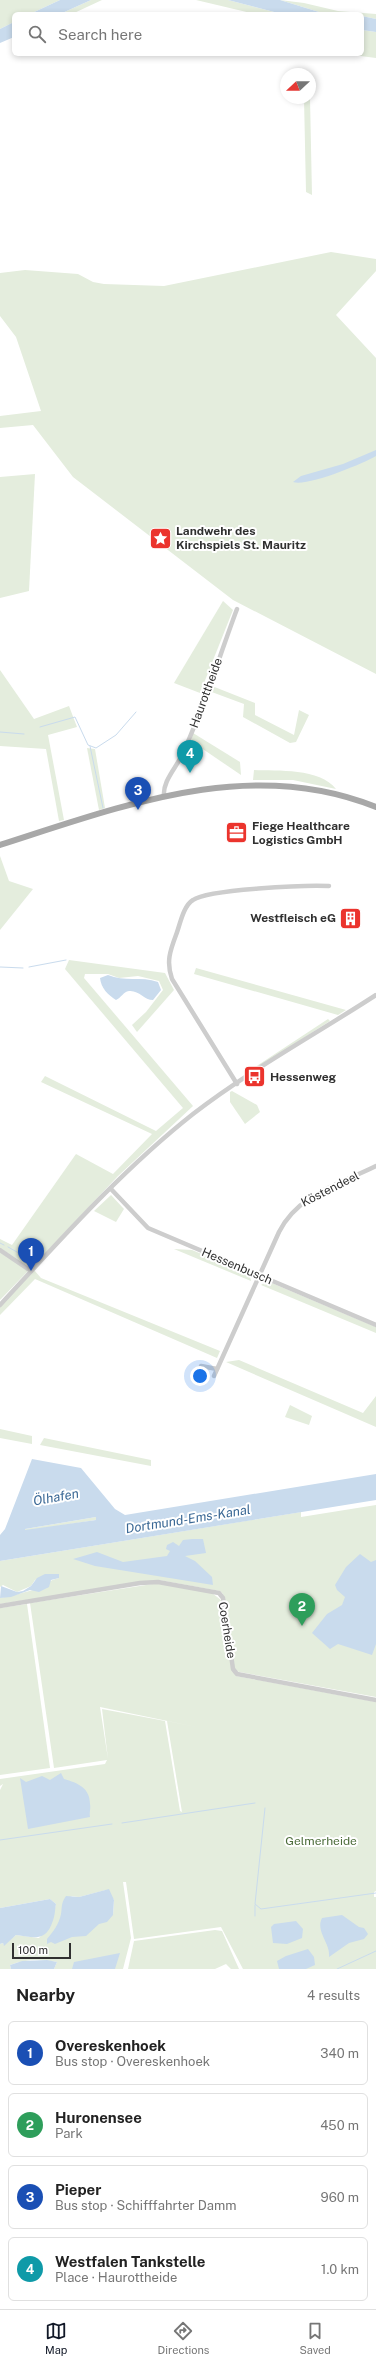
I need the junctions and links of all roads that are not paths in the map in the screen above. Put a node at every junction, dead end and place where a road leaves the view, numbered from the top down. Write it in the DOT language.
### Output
graph roads {
  1 [pos="237,610"];
  2 [pos="164,797"];
  3 [pos="376,807"];
  4 [pos="0,845"];
  5 [pos="329,886"];
  6 [pos="376,995"];
  7 [pos="237,1084"];
  8 [pos="376,1166"];
  9 [pos="111,1189"];
  10 [pos="0,1250"];
  11 [pos="31,1271"];
  12 [pos="260,1275"];
  13 [pos="0,1305"];
  14 [pos="376,1325"];
  15 [pos="201,1366"];
  16 [pos="217,1369"];
  17 [pos="214,1376"];
  18 [pos="0,1606"];
  19 [pos="376,1700"];
  1 -- 2 [label="street, Haurottheide"];
  2 -- 3 [label="main road"];
  2 -- 4 [label="main road"];
  5 -- 7 [label="street"];
  6 -- 7 [label="street"];
  7 -- 9 [label="street"];
  8 -- 12 [label="street, Köstendeel"];
  9 -- 11 [label="street"];
  9 -- 12 [label="street, Hessenbusch"];
  10 -- 11 [label="street"];
  11 -- 13 [label="street"];
  12 -- 14 [label="street, Hessenbusch"];
  12 -- 16 [label="street, Köstendeel"];
  15 -- 16 [label="street"];
  16 -- 17 [label="street, Köstendeel"];
  18 -- 19 [label="street, Coerheide"];
}
